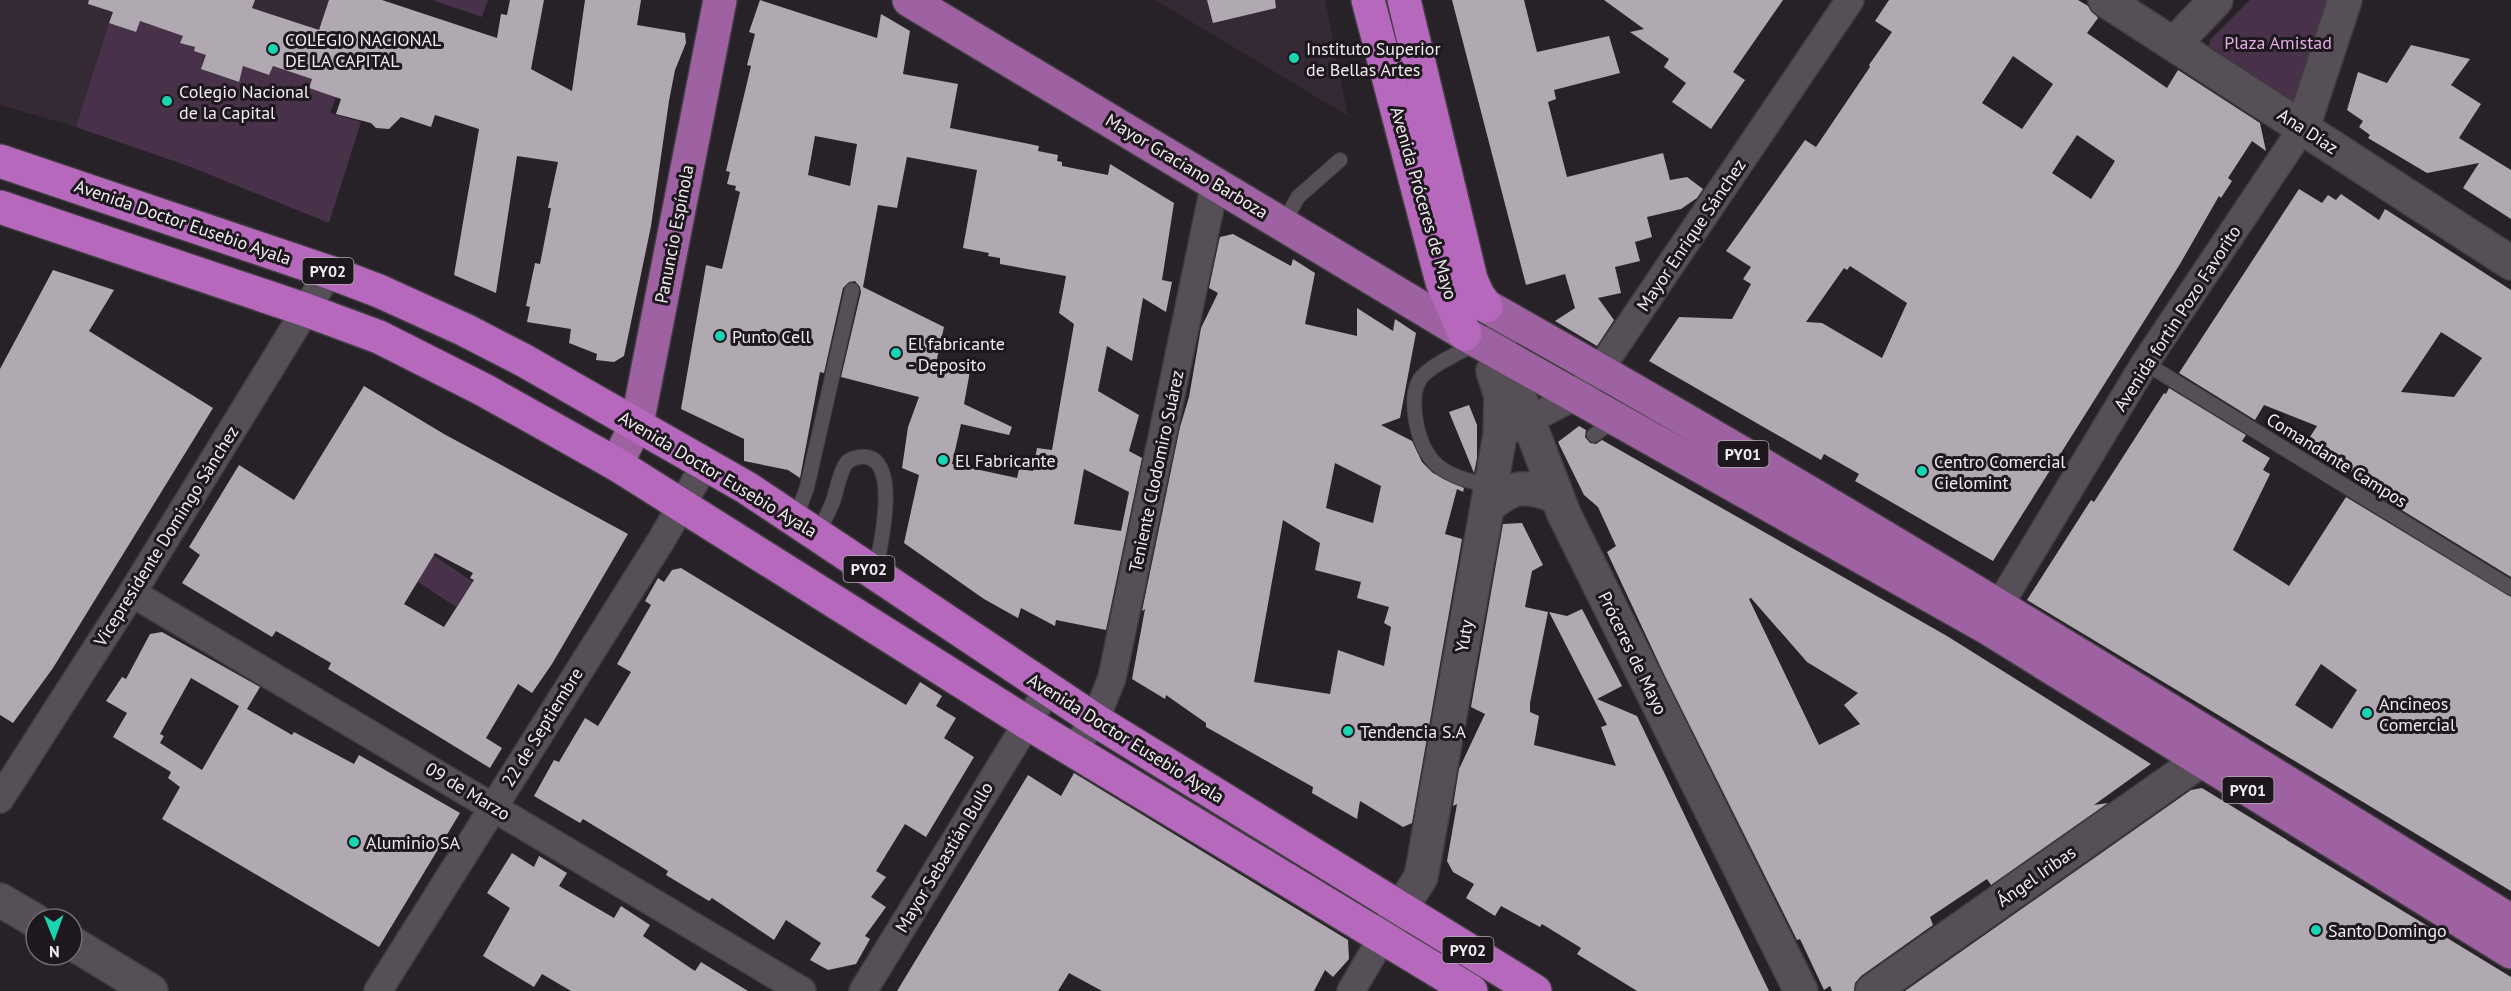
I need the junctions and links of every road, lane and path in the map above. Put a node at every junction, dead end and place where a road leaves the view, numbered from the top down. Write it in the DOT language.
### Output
graph roads {
  1 [pos="720,0"];
  2 [pos="909,0"];
  3 [pos="1368,0"];
  4 [pos="1404,0"];
  5 [pos="1850,0"];
  6 [pos="2105,0"];
  7 [pos="2216,0"];
  8 [pos="2345,0"];
  9 [pos="2174,44"];
  10 [pos="2303,128"];
  11 [pos="1340,160"];
  12 [pos="0,161"];
  13 [pos="1215,183"];
  14 [pos="0,207"];
  15 [pos="1284,224"];
  16 [pos="2511,263"];
  17 [pos="329,272"];
  18 [pos="852,290"];
  19 [pos="1486,306"];
  20 [pos="306,310"];
  21 [pos="1481,344"];
  22 [pos="2145,363"];
  23 [pos="1599,369"];
  24 [pos="1575,396"];
  25 [pos="637,424"];
  26 [pos="1514,428"];
  27 [pos="615,464"];
  28 [pos="706,464"];
  29 [pos="1489,497"];
  30 [pos="1559,502"];
  31 [pos="681,506"];
  32 [pos="806,527"];
  33 [pos="874,573"];
  34 [pos="2511,588"];
  35 [pos="132,593"];
  36 [pos="1992,616"];
  37 [pos="1048,689"];
  38 [pos="1095,720"];
  39 [pos="1026,722"];
  40 [pos="1073,750"];
  41 [pos="2201,760"];
  42 [pos="0,798"];
  43 [pos="493,806"];
  44 [pos="0,900"];
  45 [pos="1401,909"];
  46 [pos="24,914"];
  47 [pos="2511,921"];
  48 [pos="1382,938"];
  49 [pos="84,950"];
  50 [pos="2511,952"];
  51 [pos="151,991"];
  52 [pos="378,991"];
  53 [pos="802,991"];
  54 [pos="863,991"];
  55 [pos="1351,991"];
  56 [pos="1471,991"];
  57 [pos="1535,991"];
  58 [pos="1801,991"];
  59 [pos="1872,991"];
  1 -- 25 [label="main road, Panuncio Espínola"];
  2 -- 13 [label="main road, Mayor Graciano Barboza"];
  3 -- 21 [label="highway, Avenida Próceres de Mayo"];
  4 -- 19 [label="highway, Avenida Próceres de Mayo"];
  5 -- 23 [label="street, Mayor Enrique Sánchez"];
  6 -- 9 [label="main road, Ana Díaz"];
  7 -- 9 [label="main road"];
  8 -- 10 [label="main road, Avenida fortin Pozo Favorito"];
  9 -- 10 [label="main road, Ana Díaz"];
  10 -- 16 [label="main road, Ana Díaz"];
  10 -- 22 [label="street, Avenida fortin Pozo Favorito"];
  11 -- 15 [label="lane"];
  12 -- 17 [label="highway, Avenida Doctor Eusebio Ayala / PY02"];
  13 -- 15 [label="main road, Mayor Graciano Barboza"];
  13 -- 38 [label="street, Teniente Clodomiro Suárez"];
  14 -- 20 [label="highway, Avenida Doctor Eusebio Ayala / PY02"];
  15 -- 21 [label="main road, Mayor Graciano Barboza"];
  17 -- 20 [label="street, Vicepresidente Domingo Sánchez"];
  17 -- 25 [label="highway, Avenida Doctor Eusebio Ayala / PY02"];
  18 -- 32 [label="lane"];
  19 -- 21 [label="main road, Próceres de Mayo"];
  19 -- 23 [label="main road, PY01"];
  20 -- 27 [label="highway, Avenida Doctor Eusebio Ayala / PY02"];
  20 -- 35 [label="street, Vicepresidente Domingo Sánchez"];
  21 -- 24 [label="main road, PY01"];
  21 -- 26 [label="main road, Próceres de Mayo"];
  21 -- 29 [label="lane"];
  22 -- 34 [label="lane, Comandante Campos"];
  22 -- 36 [label="street, Avenida fortin Pozo Favorito"];
  23 -- 24 [label="street, Mayor Enrique Sánchez"];
  23 -- 36 [label="main road, PY01"];
  24 -- 26 [label="street, Mayor Enrique Sánchez"];
  24 -- 36 [label="main road, PY01"];
  25 -- 27 [label="main road, Panuncio Espínola"];
  25 -- 28 [label="highway, Avenida Doctor Eusebio Ayala / PY02"];
  26 -- 29 [label="main road, Yuty"];
  26 -- 30 [label="main road, Próceres de Mayo"];
  27 -- 31 [label="highway, Avenida Doctor Eusebio Ayala / PY02"];
  28 -- 31 [label="street, 22 de Septiembre"];
  28 -- 32 [label="highway, Avenida Doctor Eusebio Ayala / PY02"];
  29 -- 30 [label="main road"];
  29 -- 45 [label="main road, Yuty"];
  30 -- 58 [label="main road, Próceres de Mayo"];
  31 -- 39 [label="highway, Avenida Doctor Eusebio Ayala / PY02"];
  31 -- 43 [label="street, 22 de Septiembre"];
  32 -- 33 [label="highway, Avenida Doctor Eusebio Ayala / PY02"];
  32 -- 33 [label="lane"];
  33 -- 37 [label="highway, Avenida Doctor Eusebio Ayala / PY02"];
  35 -- 42 [label="street, Vicepresidente Domingo Sánchez"];
  35 -- 43 [label="street, 09 de Marzo"];
  36 -- 41 [label="main road, PY01"];
  36 -- 47 [label="main road, PY01"];
  37 -- 38 [label="highway, Avenida Doctor Eusebio Ayala / PY02"];
  37 -- 39 [label="street"];
  38 -- 40 [label="street, Teniente Clodomiro Suárez"];
  38 -- 45 [label="highway, Avenida Doctor Eusebio Ayala / PY02"];
  39 -- 40 [label="highway, Avenida Doctor Eusebio Ayala / PY02"];
  39 -- 54 [label="street, Mayor Sebastián Bullo"];
  40 -- 48 [label="highway, Avenida Doctor Eusebio Ayala / PY02"];
  41 -- 50 [label="main road, PY01"];
  41 -- 59 [label="main road, Ángel Iribas"];
  43 -- 52 [label="street, 22 de Septiembre"];
  43 -- 53 [label="street, 09 de Marzo"];
  44 -- 46 [label="main road"];
  45 -- 48 [label="main road, Yuty"];
  45 -- 57 [label="highway, Avenida Doctor Eusebio Ayala / PY02"];
  48 -- 55 [label="street"];
  48 -- 56 [label="highway, Avenida Doctor Eusebio Ayala / PY02"];
  49 -- 51 [label="main road"];
}
